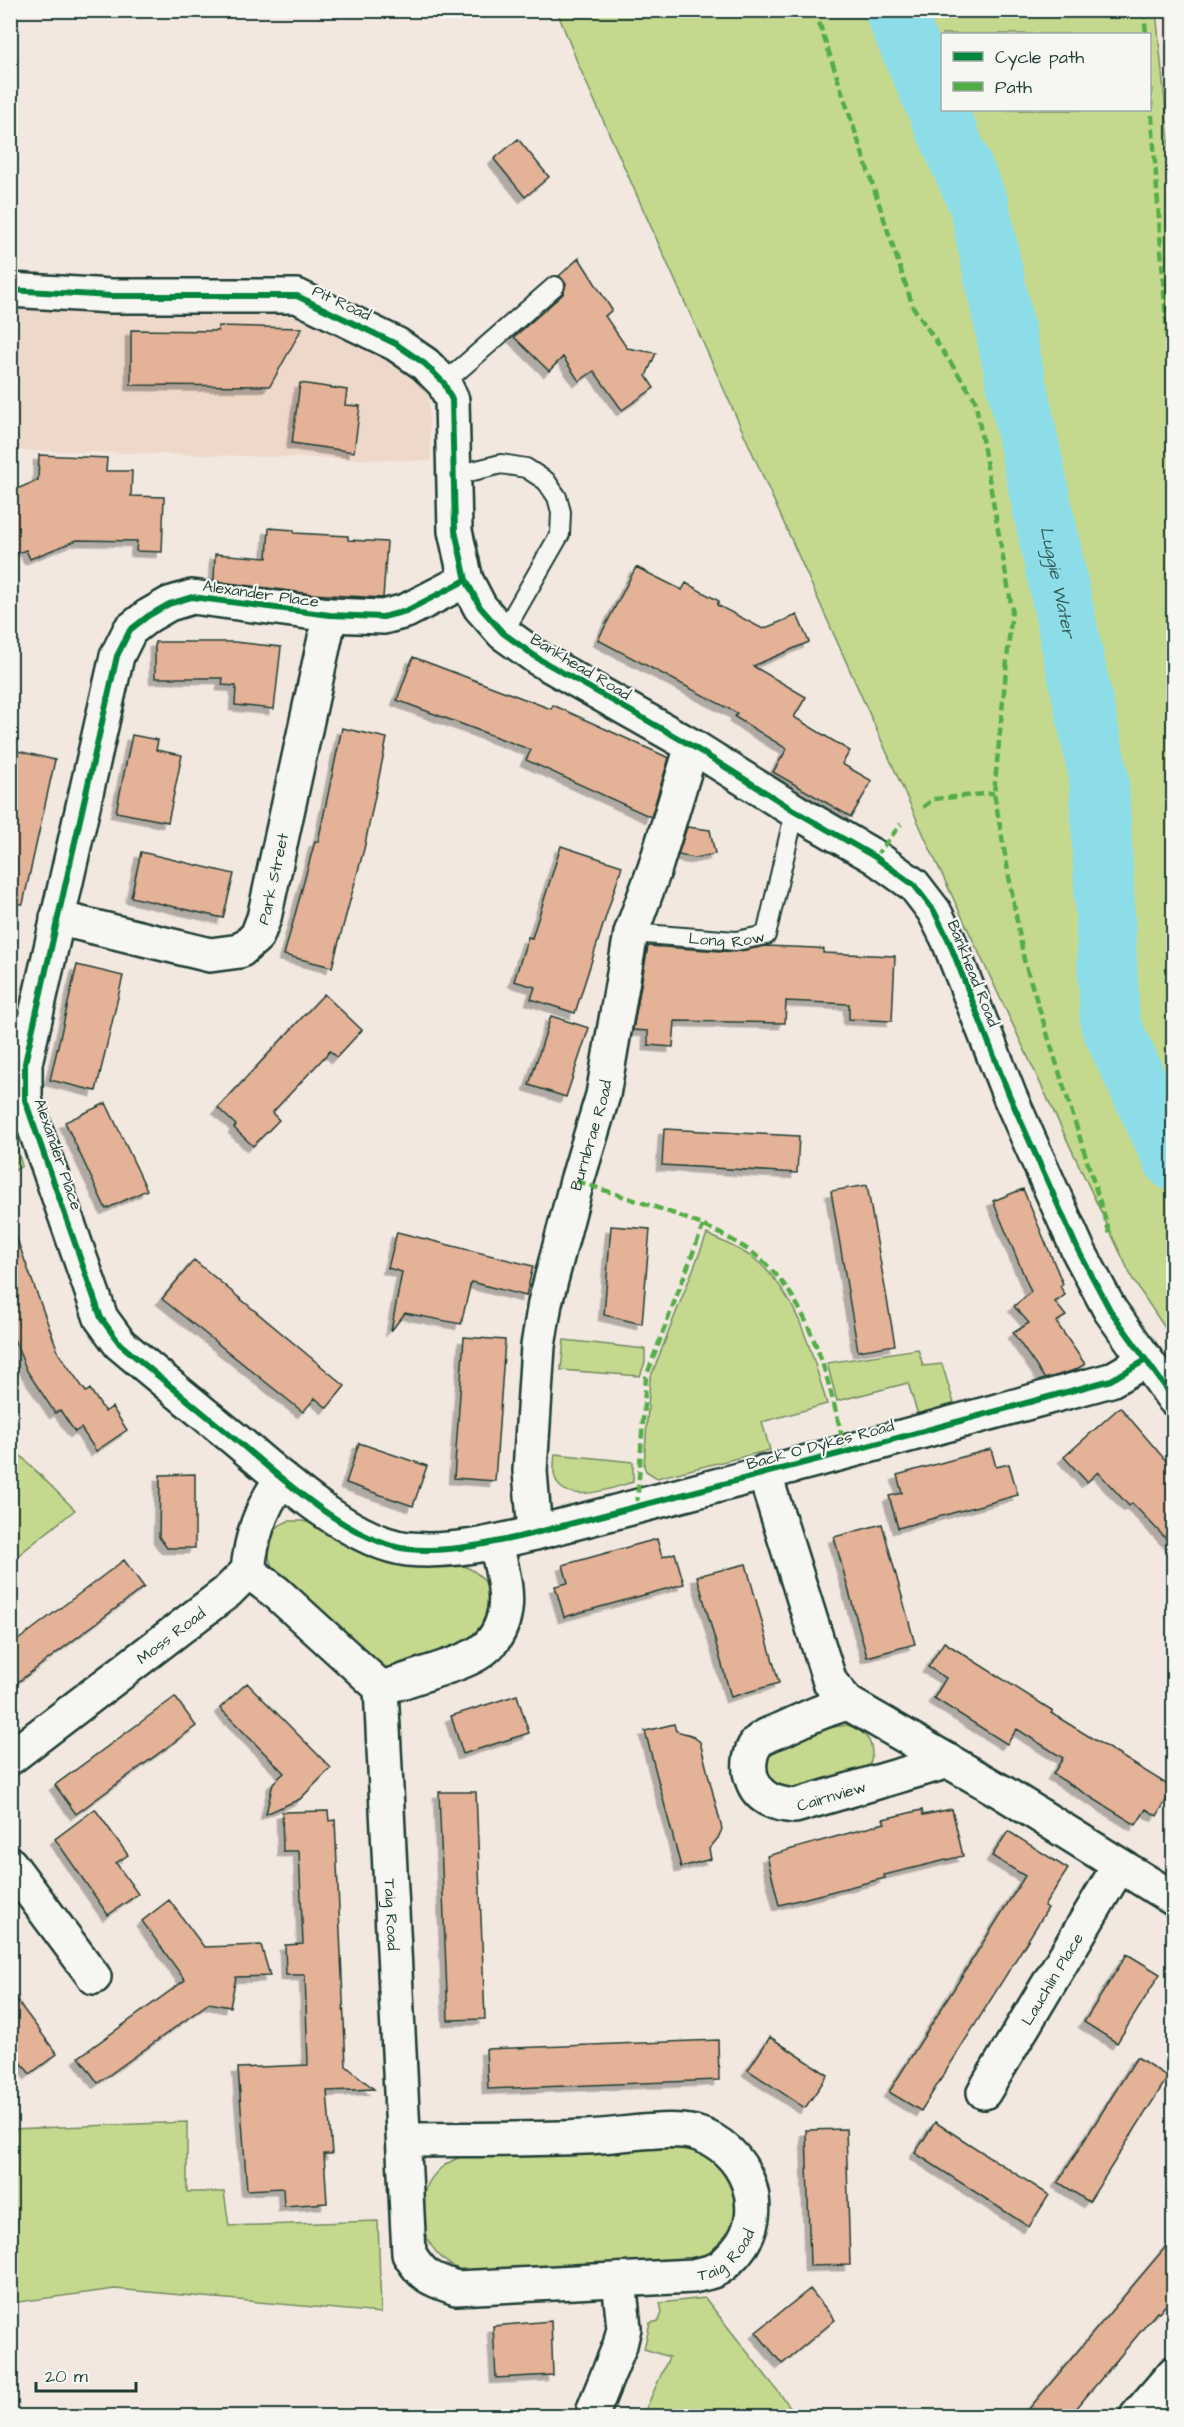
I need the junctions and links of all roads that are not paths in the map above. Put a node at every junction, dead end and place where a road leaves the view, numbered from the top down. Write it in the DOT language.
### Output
graph roads {
  1 [pos="555,286"];
  2 [pos="10,290"];
  3 [pos="444,383"];
  4 [pos="453,476"];
  5 [pos="466,580"];
  6 [pos="330,615"];
  7 [pos="503,633"];
  8 [pos="692,746"];
  9 [pos="795,811"];
  10 [pos="57,918"];
  11 [pos="631,933"];
  12 [pos="1146,1360"];
  13 [pos="1173,1399"];
  14 [pos="764,1472"];
  15 [pos="282,1479"];
  16 [pos="535,1533"];
  17 [pos="496,1542"];
  18 [pos="248,1571"];
  19 [pos="381,1688"];
  20 [pos="848,1703"];
  21 [pos="10,1758"];
  22 [pos="949,1761"];
  23 [pos="10,1864"];
  24 [pos="1119,1866"];
  25 [pos="1173,1899"];
  26 [pos="94,1977"];
  27 [pos="984,2092"];
  28 [pos="404,2140"];
  29 [pos="619,2280"];
  30 [pos="1173,2373"];
  31 [pos="593,2416"];
  32 [pos="1137,2416"];
  1 -- 3 [label="lane"];
  2 -- 3 [label="street, Pit Road"];
  3 -- 4 [label="street, Pit Road"];
  4 -- 5 [label="street, Pit Road"];
  4 -- 7 [label="lane"];
  5 -- 6 [label="street, Alexander Place"];
  5 -- 7 [label="street, Bankhead Road"];
  6 -- 10 [label="street, Alexander Place"];
  6 -- 10 [label="street, Park Street"];
  7 -- 8 [label="street, Bankhead Road"];
  8 -- 9 [label="street, Bankhead Road"];
  8 -- 11 [label="street, Burnbrae Road"];
  9 -- 11 [label="lane, Long Row"];
  9 -- 12 [label="street, Bankhead Road"];
  10 -- 15 [label="street, Alexander Place"];
  11 -- 16 [label="street, Burnbrae Road"];
  12 -- 13 [label="street, Bankhead Road"];
  12 -- 14 [label="street, Back O Dykes Road"];
  14 -- 16 [label="street, Back O Dykes Road"];
  14 -- 20 [label="street"];
  15 -- 17 [label="street, Alexander Place"];
  15 -- 18 [label="street"];
  16 -- 17 [label="street, Back O Dykes Road"];
  17 -- 19 [label="street"];
  18 -- 19 [label="street"];
  18 -- 21 [label="street, Moss Road"];
  19 -- 28 [label="street, Taig Road"];
  20 -- 22 [label="street"];
  20 -- 22 [label="street, Cairnview"];
  22 -- 24 [label="street"];
  23 -- 26 [label="street"];
  24 -- 25 [label="street"];
  24 -- 27 [label="street, Lauchlin Place"];
  28 -- 29 [label="street, Taig Road"];
  28 -- 29 [label="street, Taig Road"];
  29 -- 31 [label="street"];
  30 -- 32 [label="street"];
}
